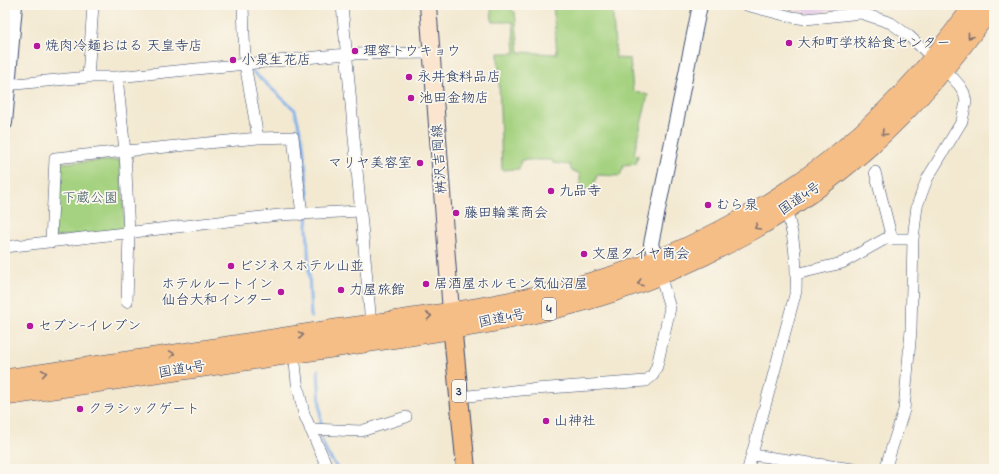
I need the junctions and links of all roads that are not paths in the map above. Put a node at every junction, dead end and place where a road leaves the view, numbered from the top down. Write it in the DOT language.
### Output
graph roads {
  1 [pos="93,5"];
  2 [pos="243,5"];
  3 [pos="342,5"];
  4 [pos="428,5"];
  5 [pos="700,5"];
  6 [pos="746,5"];
  7 [pos="974,5"];
  8 [pos="993,5"];
  9 [pos="11,14"];
  10 [pos="433,53"];
  11 [pos="346,54"];
  12 [pos="249,63"];
  13 [pos="939,63"];
  14 [pos="88,77"];
  15 [pos="117,77"];
  16 [pos="7,85"];
  17 [pos="5,122"];
  18 [pos="258,138"];
  19 [pos="125,151"];
  20 [pos="875,172"];
  21 [pos="786,209"];
  22 [pos="360,211"];
  23 [pos="307,215"];
  24 [pos="129,234"];
  25 [pos="892,239"];
  26 [pos="913,239"];
  27 [pos="50,242"];
  28 [pos="5,247"];
  29 [pos="658,268"];
  30 [pos="796,274"];
  31 [pos="127,302"];
  32 [pos="452,320"];
  33 [pos="371,324"];
  34 [pos="294,354"];
  35 [pos="5,379"];
  36 [pos="5,396"];
  37 [pos="460,397"];
  38 [pos="406,418"];
  39 [pos="310,429"];
  40 [pos="753,455"];
  41 [pos="835,468"];
  42 [pos="328,469"];
  43 [pos="466,469"];
  44 [pos="748,469"];
  45 [pos="853,469"];
  46 [pos="886,469"];
  1 -- 14 [label="street"];
  2 -- 12 [label="street"];
  3 -- 11 [label="street"];
  4 -- 10 [label="main road, 桝沢吉岡線"];
  5 -- 29 [label="street"];
  6 -- 13 [label="street"];
  7 -- 13 [label="highway, 国道4号 / 4"];
  8 -- 13 [label="highway, 国道4号 / 4, one-way"];
  9 -- 16 [label="street"];
  10 -- 11 [label="street"];
  10 -- 32 [label="main road, 桝沢吉岡線"];
  11 -- 12 [label="street"];
  11 -- 22 [label="street"];
  12 -- 15 [label="street"];
  12 -- 18 [label="street"];
  13 -- 21 [label="highway, 国道4号 / 4, one-way"];
  13 -- 26 [label="street"];
  13 -- 29 [label="highway, 国道4号 / 4"];
  14 -- 15 [label="street"];
  14 -- 16 [label="street"];
  15 -- 19 [label="street"];
  16 -- 17 [label="street"];
  18 -- 19 [label="street"];
  18 -- 23 [label="street"];
  19 -- 24 [label="street"];
  19 -- 27 [label="street"];
  20 -- 25 [label="street"];
  21 -- 29 [label="highway, 国道4号 / 4, one-way"];
  21 -- 30 [label="street"];
  22 -- 23 [label="street"];
  22 -- 33 [label="street"];
  23 -- 24 [label="street"];
  24 -- 27 [label="street"];
  24 -- 31 [label="street"];
  25 -- 26 [label="street"];
  25 -- 30 [label="street"];
  26 -- 46 [label="street"];
  27 -- 28 [label="street"];
  29 -- 32 [label="highway, 国道4号 / 4"];
  29 -- 37 [label="street"];
  30 -- 40 [label="street"];
  33 -- 32 [label="highway, 国道4号 / 4, one-way"];
  32 -- 34 [label="highway, 国道4号 / 4"];
  32 -- 37 [label="main road, 3"];
  35 -- 33 [label="highway, 国道4号 / 4, one-way"];
  34 -- 36 [label="highway, 国道4号 / 4"];
  34 -- 39 [label="street"];
  37 -- 43 [label="main road, 3"];
  38 -- 39 [label="street"];
  39 -- 42 [label="street"];
  40 -- 41 [label="street"];
  40 -- 44 [label="street"];
  41 -- 45 [label="street"];
}
